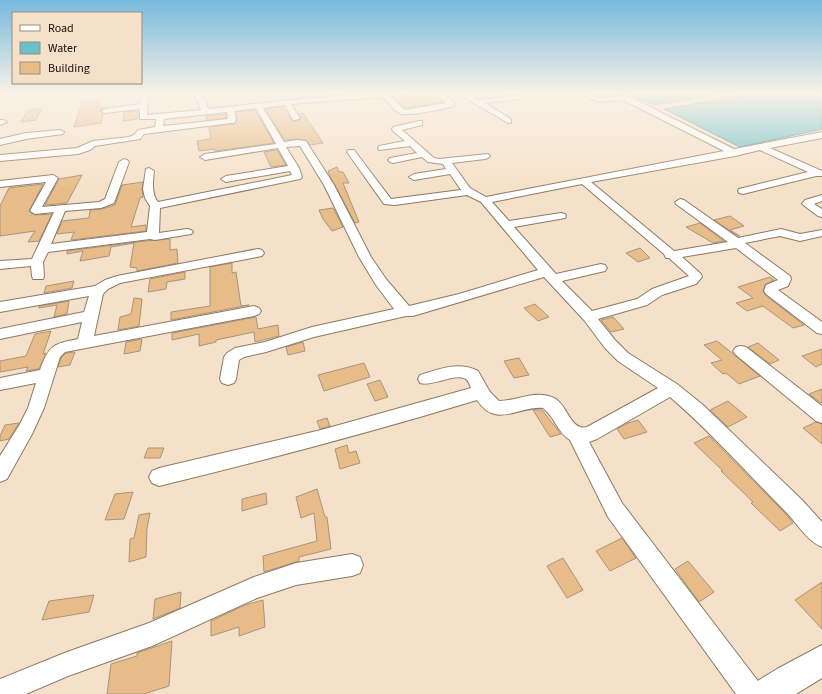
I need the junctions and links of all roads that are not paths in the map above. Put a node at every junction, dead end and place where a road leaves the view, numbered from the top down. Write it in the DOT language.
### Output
graph roads {
  1 [pos="159,125"];
  2 [pos="192,125"];
  3 [pos="269,125"];
  4 [pos="408,125"];
  5 [pos="680,125"];
  6 [pos="159,129"];
  7 [pos="60,132"];
  8 [pos="822,135"];
  9 [pos="11,139"];
  10 [pos="0,142"];
  11 [pos="822,142"];
  12 [pos="411,143"];
  13 [pos="280,145"];
  14 [pos="762,147"];
  15 [pos="382,148"];
  16 [pos="351,152"];
  17 [pos="735,153"];
  18 [pos="424,154"];
  19 [pos="775,154"];
  20 [pos="485,156"];
  21 [pos="205,157"];
  22 [pos="0,158"];
  23 [pos="393,160"];
  24 [pos="446,161"];
  25 [pos="124,162"];
  26 [pos="294,168"];
  27 [pos="149,171"];
  28 [pos="453,171"];
  29 [pos="819,174"];
  30 [pos="414,177"];
  31 [pos="226,179"];
  32 [pos="585,182"];
  33 [pos="0,184"];
  34 [pos="743,191"];
  35 [pos="467,192"];
  36 [pos="822,198"];
  37 [pos="485,200"];
  38 [pos="680,202"];
  39 [pos="155,205"];
  40 [pos="61,209"];
  41 [pos="822,214"];
  42 [pos="561,216"];
  43 [pos="506,225"];
  44 [pos="188,232"];
  45 [pos="822,233"];
  46 [pos="153,235"];
  47 [pos="736,243"];
  48 [pos="42,249"];
  49 [pos="258,253"];
  50 [pos="670,255"];
  51 [pos="37,262"];
  52 [pos="0,265"];
  53 [pos="601,268"];
  54 [pos="549,275"];
  55 [pos="38,276"];
  56 [pos="97,290"];
  57 [pos="0,307"];
  58 [pos="254,311"];
  59 [pos="406,311"];
  60 [pos="90,316"];
  61 [pos="589,317"];
  62 [pos="822,329"];
  63 [pos="0,334"];
  64 [pos="85,343"];
  65 [pos="741,351"];
  66 [pos="46,375"];
  67 [pos="228,379"];
  68 [pos="426,379"];
  69 [pos="0,384"];
  70 [pos="671,388"];
  71 [pos="481,392"];
  72 [pos="822,416"];
  73 [pos="576,435"];
  74 [pos="0,473"];
  75 [pos="159,477"];
  76 [pos="822,537"];
  77 [pos="352,565"];
  78 [pos="822,661"];
  79 [pos="785,690"];
  80 [pos="0,692"];
  81 [pos="752,694"];
  1 -- 6 [label="street"];
  2 -- 6 [label="street"];
  3 -- 13 [label="street"];
  4 -- 12 [label="street"];
  5 -- 17 [label="street"];
  6 -- 22 [label="street"];
  7 -- 9 [label="street"];
  8 -- 14 [label="street"];
  9 -- 10 [label="street"];
  9 -- 22 [label="street"];
  11 -- 19 [label="street"];
  12 -- 15 [label="street"];
  12 -- 18 [label="street"];
  13 -- 21 [label="street"];
  13 -- 26 [label="street"];
  13 -- 59 [label="street"];
  14 -- 17 [label="street"];
  14 -- 19 [label="street"];
  16 -- 35 [label="street"];
  17 -- 32 [label="street"];
  18 -- 23 [label="street"];
  18 -- 24 [label="street"];
  19 -- 29 [label="street"];
  20 -- 24 [label="street"];
  24 -- 28 [label="street"];
  25 -- 40 [label="street"];
  26 -- 31 [label="street"];
  26 -- 39 [label="street"];
  27 -- 39 [label="street"];
  28 -- 30 [label="street"];
  28 -- 35 [label="street"];
  29 -- 34 [label="street"];
  32 -- 37 [label="street"];
  32 -- 50 [label="street"];
  33 -- 40 [label="street"];
  35 -- 37 [label="street"];
  36 -- 41 [label="street"];
  37 -- 43 [label="street"];
  38 -- 47 [label="street"];
  39 -- 46 [label="street"];
  40 -- 48 [label="street"];
  42 -- 43 [label="street"];
  43 -- 54 [label="street"];
  44 -- 46 [label="street"];
  45 -- 47 [label="street"];
  46 -- 48 [label="street"];
  47 -- 50 [label="street"];
  47 -- 62 [label="street"];
  48 -- 51 [label="street"];
  49 -- 56 [label="street"];
  50 -- 61 [label="street"];
  51 -- 52 [label="street"];
  51 -- 55 [label="street"];
  53 -- 54 [label="street"];
  54 -- 59 [label="street"];
  54 -- 61 [label="street"];
  56 -- 57 [label="street"];
  56 -- 60 [label="street"];
  58 -- 64 [label="street"];
  59 -- 67 [label="street"];
  60 -- 63 [label="street"];
  60 -- 64 [label="street"];
  61 -- 70 [label="street"];
  64 -- 66 [label="street"];
  65 -- 72 [label="street"];
  66 -- 69 [label="street"];
  66 -- 74 [label="street"];
  68 -- 71 [label="street"];
  70 -- 73 [label="street"];
  70 -- 76 [label="street"];
  71 -- 73 [label="street"];
  71 -- 75 [label="street"];
  73 -- 81 [label="street"];
  77 -- 80 [label="street"];
  78 -- 79 [label="street"];
}
